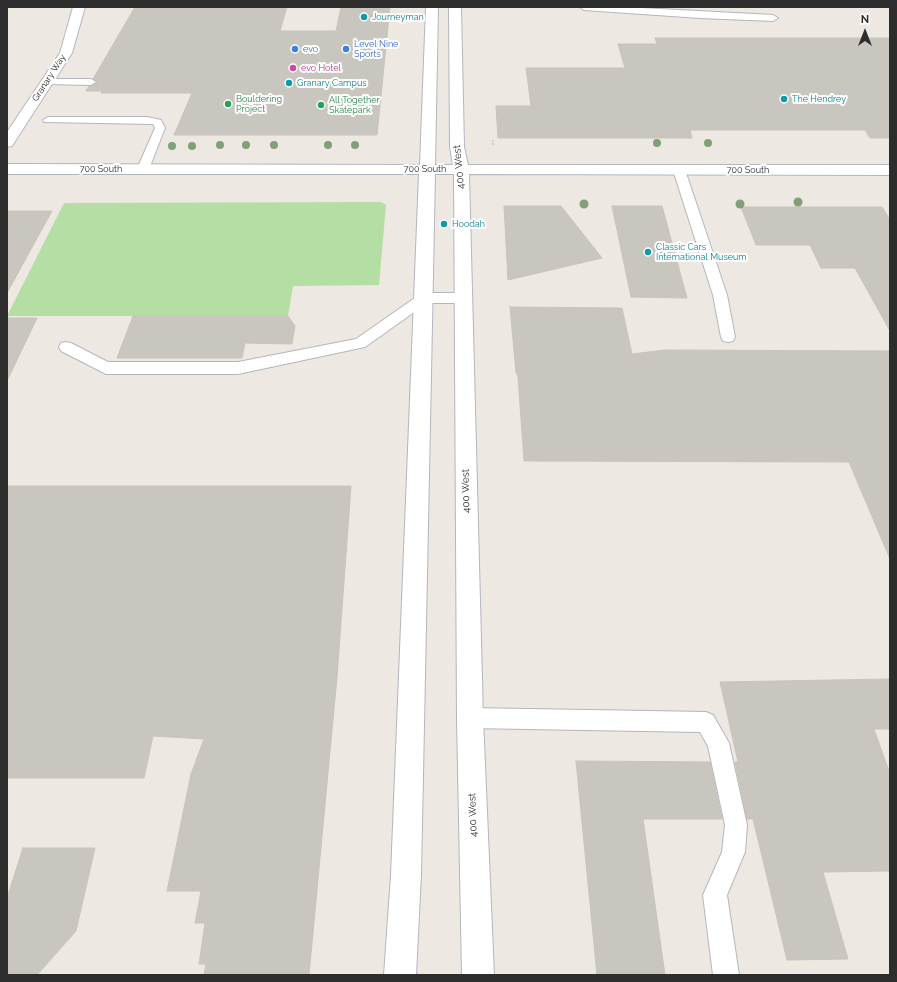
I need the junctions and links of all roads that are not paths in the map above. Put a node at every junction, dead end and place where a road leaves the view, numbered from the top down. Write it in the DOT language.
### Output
graph roads {
  1 [pos="79,7"];
  2 [pos="432,7"];
  3 [pos="455,7"];
  4 [pos="584,7"];
  5 [pos="773,18"];
  6 [pos="47,82"];
  7 [pos="92,82"];
  8 [pos="48,120"];
  9 [pos="7,143"];
  10 [pos="7,169"];
  11 [pos="143,169"];
  12 [pos="426,169"];
  13 [pos="461,169"];
  14 [pos="679,170"];
  15 [pos="885,174"];
  16 [pos="424,298"];
  17 [pos="463,298"];
  18 [pos="728,337"];
  19 [pos="66,347"];
  20 [pos="470,718"];
  21 [pos="400,975"];
  22 [pos="478,975"];
  23 [pos="726,975"];
  1 -- 6 [label="street, Granary Way"];
  2 -- 12 [label="street"];
  3 -- 13 [label="street, 400 West"];
  4 -- 5 [label="lane"];
  6 -- 7 [label="lane"];
  6 -- 9 [label="street, Granary Way"];
  8 -- 11 [label="lane"];
  10 -- 11 [label="street, 700 South"];
  11 -- 12 [label="street, 700 South"];
  12 -- 13 [label="street, 700 South"];
  12 -- 16 [label="street"];
  13 -- 14 [label="street, 700 South"];
  13 -- 17 [label="street, 400 West"];
  14 -- 15 [label="street, 700 South"];
  14 -- 18 [label="lane"];
  16 -- 17 [label="lane"];
  16 -- 19 [label="lane"];
  16 -- 21 [label="street"];
  17 -- 20 [label="street, 400 West"];
  20 -- 22 [label="street, 400 West"];
  20 -- 23 [label="lane"];
}
